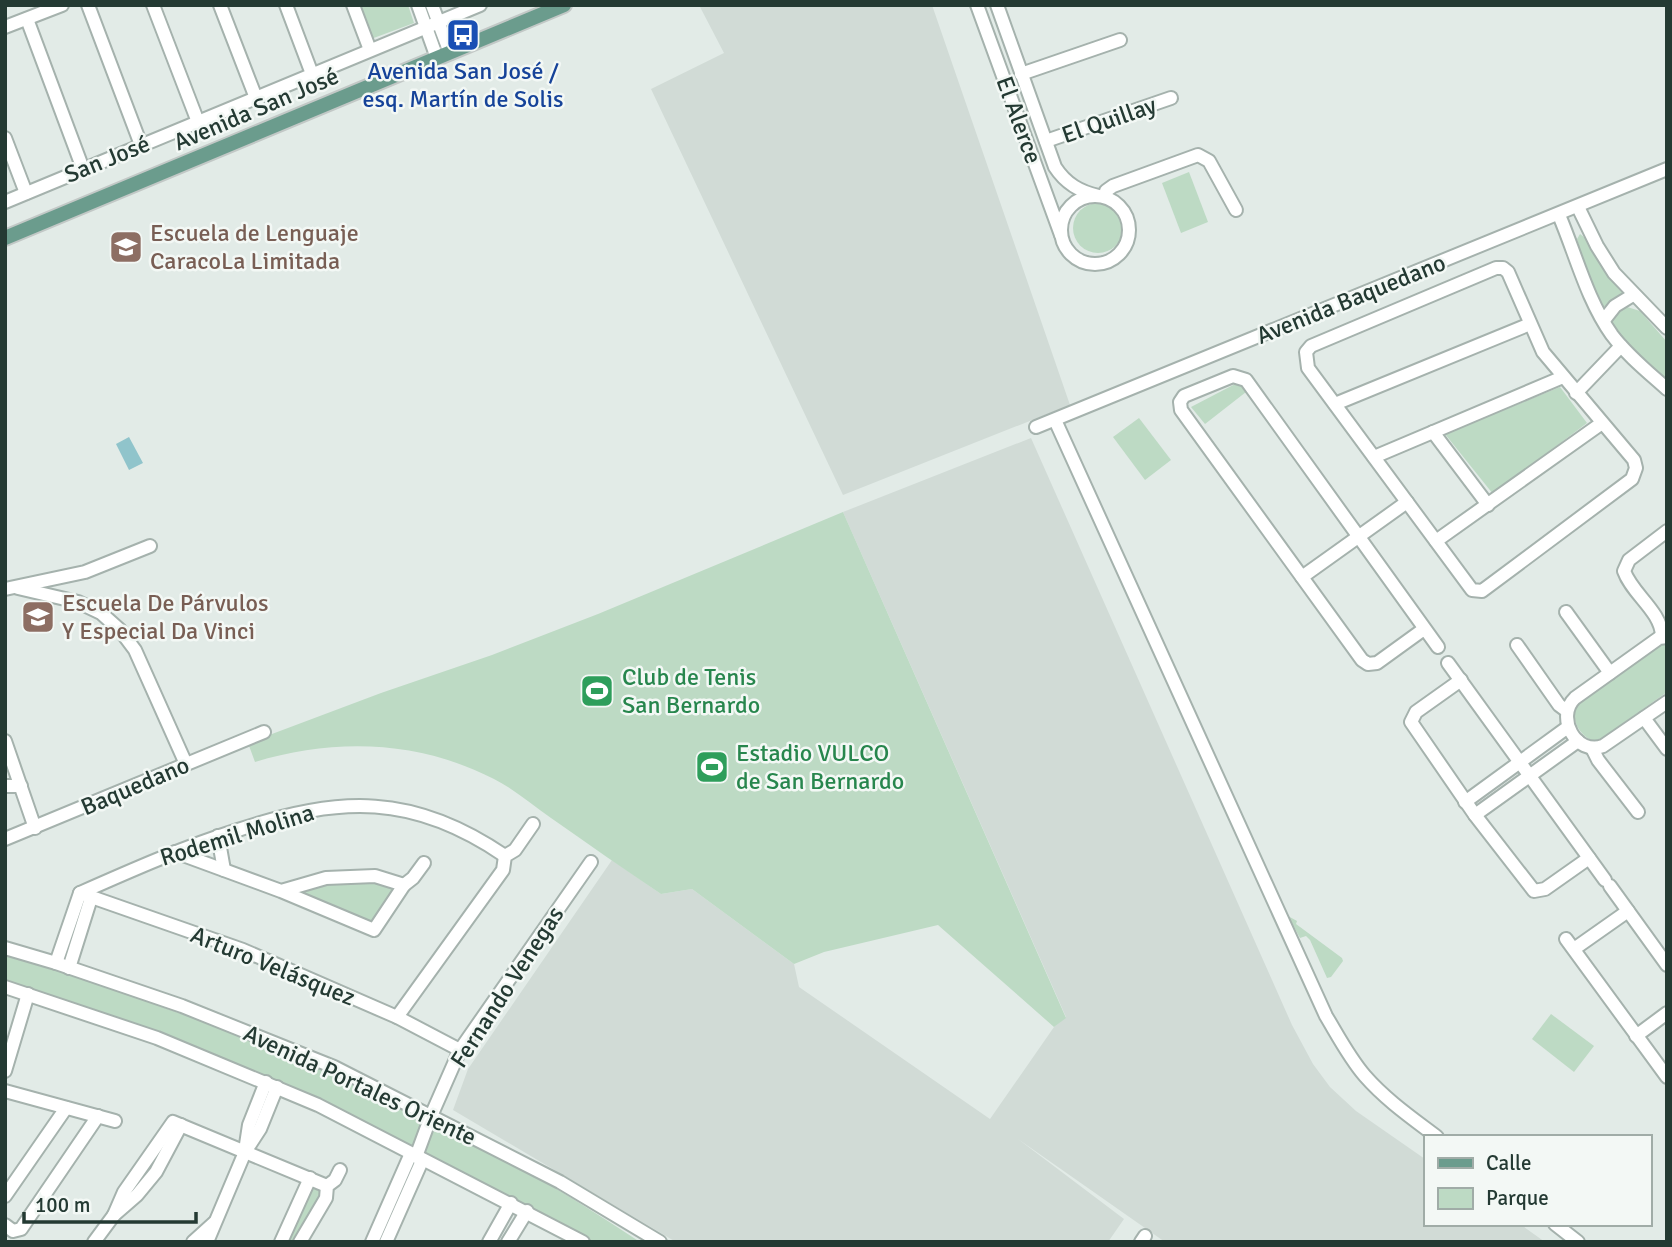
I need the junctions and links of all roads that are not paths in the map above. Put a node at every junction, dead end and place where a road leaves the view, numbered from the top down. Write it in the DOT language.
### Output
graph roads {
  1 [pos="62,5"];
  2 [pos="88,5"];
  3 [pos="153,5"];
  4 [pos="220,5"];
  5 [pos="286,5"];
  6 [pos="353,5"];
  7 [pos="418,5"];
  8 [pos="432,5"];
  9 [pos="480,5"];
  10 [pos="564,5"];
  11 [pos="978,5"];
  12 [pos="998,6"];
  13 [pos="27,19"];
  14 [pos="432,25"];
  15 [pos="5,27"];
  16 [pos="1120,40"];
  17 [pos="370,50"];
  18 [pos="443,55"];
  19 [pos="312,74"];
  20 [pos="1021,74"];
  21 [pos="256,98"];
  22 [pos="1171,99"];
  23 [pos="198,122"];
  24 [pos="5,138"];
  25 [pos="1046,141"];
  26 [pos="141,145"];
  27 [pos="83,169"];
  28 [pos="1667,169"];
  29 [pos="26,193"];
  30 [pos="1102,197"];
  31 [pos="5,202"];
  32 [pos="1578,207"];
  33 [pos="1236,210"];
  34 [pos="1559,215"];
  35 [pos="1061,235"];
  36 [pos="5,238"];
  37 [pos="1633,295"];
  38 [pos="1604,320"];
  39 [pos="1530,324"];
  40 [pos="1667,328"];
  41 [pos="1621,346"];
  42 [pos="1563,377"];
  43 [pos="1667,389"];
  44 [pos="1576,393"];
  45 [pos="1335,404"];
  46 [pos="1055,420"];
  47 [pos="1602,423"];
  48 [pos="1036,428"];
  49 [pos="1433,432"];
  50 [pos="1374,457"];
  51 [pos="1407,502"];
  52 [pos="1488,505"];
  53 [pos="1667,531"];
  54 [pos="1358,537"];
  55 [pos="1436,541"];
  56 [pos="150,546"];
  57 [pos="1302,577"];
  58 [pos="12,588"];
  59 [pos="1566,612"];
  60 [pos="1424,629"];
  61 [pos="1664,637"];
  62 [pos="1517,645"];
  63 [pos="1438,648"];
  64 [pos="1448,663"];
  65 [pos="1610,673"];
  66 [pos="1461,680"];
  67 [pos="1667,702"];
  68 [pos="1567,711"];
  69 [pos="1644,718"];
  70 [pos="1568,727"];
  71 [pos="264,732"];
  72 [pos="5,741"];
  73 [pos="1578,741"];
  74 [pos="1592,748"];
  75 [pos="1667,749"];
  76 [pos="1520,762"];
  77 [pos="186,764"];
  78 [pos="1529,775"];
  79 [pos="5,786"];
  80 [pos="21,786"];
  81 [pos="1465,802"];
  82 [pos="1638,812"];
  83 [pos="1475,815"];
  84 [pos="533,824"];
  85 [pos="35,828"];
  86 [pos="218,836"];
  87 [pos="5,839"];
  88 [pos="175,852"];
  89 [pos="505,856"];
  90 [pos="1589,858"];
  91 [pos="591,862"];
  92 [pos="424,863"];
  93 [pos="224,870"];
  94 [pos="404,885"];
  95 [pos="281,891"];
  96 [pos="86,896"];
  97 [pos="1628,911"];
  98 [pos="5,948"];
  99 [pos="56,963"];
  100 [pos="1667,965"];
  101 [pos="69,968"];
  102 [pos="5,987"];
  103 [pos="28,994"];
  104 [pos="1667,1013"];
  105 [pos="397,1017"];
  106 [pos="1636,1036"];
  107 [pos="460,1050"];
  108 [pos="5,1071"];
  109 [pos="1667,1077"];
  110 [pos="272,1085"];
  111 [pos="5,1091"];
  112 [pos="66,1108"];
  113 [pos="97,1116"];
  114 [pos="431,1116"];
  115 [pos="115,1121"];
  116 [pos="1434,1135"];
  117 [pos="246,1152"];
  118 [pos="418,1154"];
  119 [pos="340,1170"];
  120 [pos="310,1178"];
  121 [pos="327,1186"];
  122 [pos="5,1196"];
  123 [pos="511,1203"];
  124 [pos="527,1211"];
  125 [pos="215,1223"];
  126 [pos="5,1225"];
  127 [pos="1558,1226"];
  128 [pos="94,1242"];
  129 [pos="194,1242"];
  130 [pos="207,1242"];
  131 [pos="281,1242"];
  132 [pos="300,1242"];
  133 [pos="372,1242"];
  134 [pos="386,1242"];
  135 [pos="489,1242"];
  136 [pos="508,1242"];
  137 [pos="583,1242"];
  138 [pos="660,1242"];
  139 [pos="1578,1242"];
  1 -- 13 [label="street"];
  2 -- 26 [label="street"];
  3 -- 23 [label="street"];
  4 -- 21 [label="street"];
  5 -- 19 [label="street"];
  6 -- 17 [label="street"];
  7 -- 14 [label="street"];
  8 -- 14 [label="street"];
  9 -- 14 [label="street, San José"];
  10 -- 18 [label="main road, Avenida San José"];
  11 -- 35 [label="street, El Alerce"];
  12 -- 20 [label="street, El Alerce"];
  13 -- 15 [label="street"];
  13 -- 27 [label="street"];
  14 -- 17 [label="street, San José"];
  14 -- 18 [label="street"];
  16 -- 20 [label="street"];
  17 -- 19 [label="street, San José"];
  18 -- 36 [label="main road, Avenida San José"];
  19 -- 21 [label="street, San José"];
  20 -- 25 [label="street, El Alerce"];
  21 -- 23 [label="street, San José"];
  22 -- 25 [label="street, El Quillay"];
  23 -- 26 [label="street, San José"];
  24 -- 29 [label="street"];
  25 -- 30 [label="street, El Alerce"];
  26 -- 27 [label="street, San José"];
  27 -- 29 [label="street, San José"];
  28 -- 32 [label="street, Avenida Baquedano"];
  29 -- 31 [label="street, San José"];
  30 -- 33 [label="street"];
  30 -- 35 [label="street"];
  30 -- 35 [label="street, El Alerce"];
  32 -- 34 [label="street, Avenida Baquedano"];
  32 -- 37 [label="street"];
  34 -- 38 [label="street"];
  34 -- 46 [label="street, Avenida Baquedano"];
  37 -- 38 [label="street"];
  37 -- 40 [label="street"];
  38 -- 41 [label="street"];
  39 -- 42 [label="street"];
  39 -- 45 [label="street"];
  39 -- 45 [label="street"];
  41 -- 43 [label="street"];
  41 -- 44 [label="street"];
  42 -- 44 [label="street"];
  42 -- 49 [label="street"];
  44 -- 47 [label="street"];
  45 -- 50 [label="street"];
  46 -- 48 [label="street, Avenida Baquedano"];
  46 -- 116 [label="street"];
  47 -- 52 [label="street"];
  47 -- 55 [label="street"];
  49 -- 50 [label="street"];
  49 -- 52 [label="street"];
  50 -- 51 [label="street"];
  51 -- 54 [label="street"];
  51 -- 55 [label="street"];
  52 -- 55 [label="street"];
  53 -- 61 [label="street"];
  54 -- 57 [label="street"];
  54 -- 57 [label="street"];
  54 -- 60 [label="street"];
  56 -- 58 [label="street"];
  57 -- 60 [label="street"];
  58 -- 77 [label="street"];
  59 -- 65 [label="street"];
  60 -- 63 [label="street"];
  61 -- 65 [label="street"];
  62 -- 68 [label="street"];
  64 -- 66 [label="street"];
  65 -- 68 [label="street"];
  66 -- 76 [label="street"];
  66 -- 81 [label="street"];
  67 -- 69 [label="street"];
  68 -- 70 [label="street"];
  69 -- 74 [label="street"];
  69 -- 75 [label="street"];
  70 -- 73 [label="street"];
  70 -- 76 [label="street"];
  71 -- 77 [label="street, Baquedano"];
  72 -- 80 [label="street"];
  73 -- 74 [label="street"];
  73 -- 78 [label="street"];
  74 -- 82 [label="street"];
  76 -- 78 [label="street"];
  76 -- 81 [label="street"];
  77 -- 85 [label="street, Baquedano"];
  78 -- 83 [label="street"];
  78 -- 90 [label="street"];
  79 -- 80 [label="street"];
  80 -- 85 [label="street"];
  81 -- 83 [label="street"];
  83 -- 90 [label="street"];
  84 -- 89 [label="street"];
  85 -- 87 [label="street, Baquedano"];
  86 -- 88 [label="street, Rodemil Molina"];
  86 -- 89 [label="street, Rodemil Molina"];
  86 -- 93 [label="street"];
  88 -- 93 [label="street"];
  88 -- 96 [label="street, Rodemil Molina"];
  89 -- 105 [label="street"];
  90 -- 97 [label="street"];
  91 -- 107 [label="street, Fernando Venegas"];
  92 -- 94 [label="street"];
  93 -- 95 [label="street"];
  94 -- 95 [label="street"];
  94 -- 95 [label="street"];
  96 -- 99 [label="street"];
  96 -- 101 [label="street"];
  96 -- 105 [label="street, Arturo Velásquez"];
  97 -- 100 [label="street"];
  97 -- 106 [label="street"];
  98 -- 99 [label="street, Avenida Portales Oriente"];
  99 -- 101 [label="street, Avenida Portales Oriente"];
  101 -- 114 [label="street, Avenida Portales Oriente"];
  102 -- 103 [label="street, Avenida Portales Oriente"];
  103 -- 108 [label="street"];
  103 -- 110 [label="street, Avenida Portales Oriente"];
  104 -- 106 [label="street"];
  105 -- 107 [label="street, Arturo Velásquez"];
  106 -- 109 [label="street"];
  107 -- 114 [label="street, Fernando Venegas"];
  110 -- 117 [label="street"];
  110 -- 118 [label="street, Avenida Portales Oriente"];
  111 -- 112 [label="street"];
  112 -- 113 [label="street"];
  112 -- 122 [label="street"];
  113 -- 115 [label="street"];
  113 -- 126 [label="street"];
  114 -- 118 [label="street, Fernando Venegas"];
  114 -- 138 [label="street, Avenida Portales Oriente"];
  117 -- 120 [label="street"];
  117 -- 125 [label="street"];
  117 -- 128 [label="street"];
  118 -- 123 [label="street, Avenida Portales Oriente"];
  118 -- 133 [label="street"];
  118 -- 134 [label="street"];
  119 -- 121 [label="street"];
  120 -- 121 [label="street"];
  120 -- 131 [label="street"];
  121 -- 132 [label="street"];
  123 -- 124 [label="street, Avenida Portales Oriente"];
  123 -- 135 [label="street"];
  124 -- 136 [label="street"];
  124 -- 137 [label="street, Avenida Portales Oriente"];
  125 -- 129 [label="street"];
  125 -- 130 [label="street"];
  127 -- 139 [label="street"];
}
